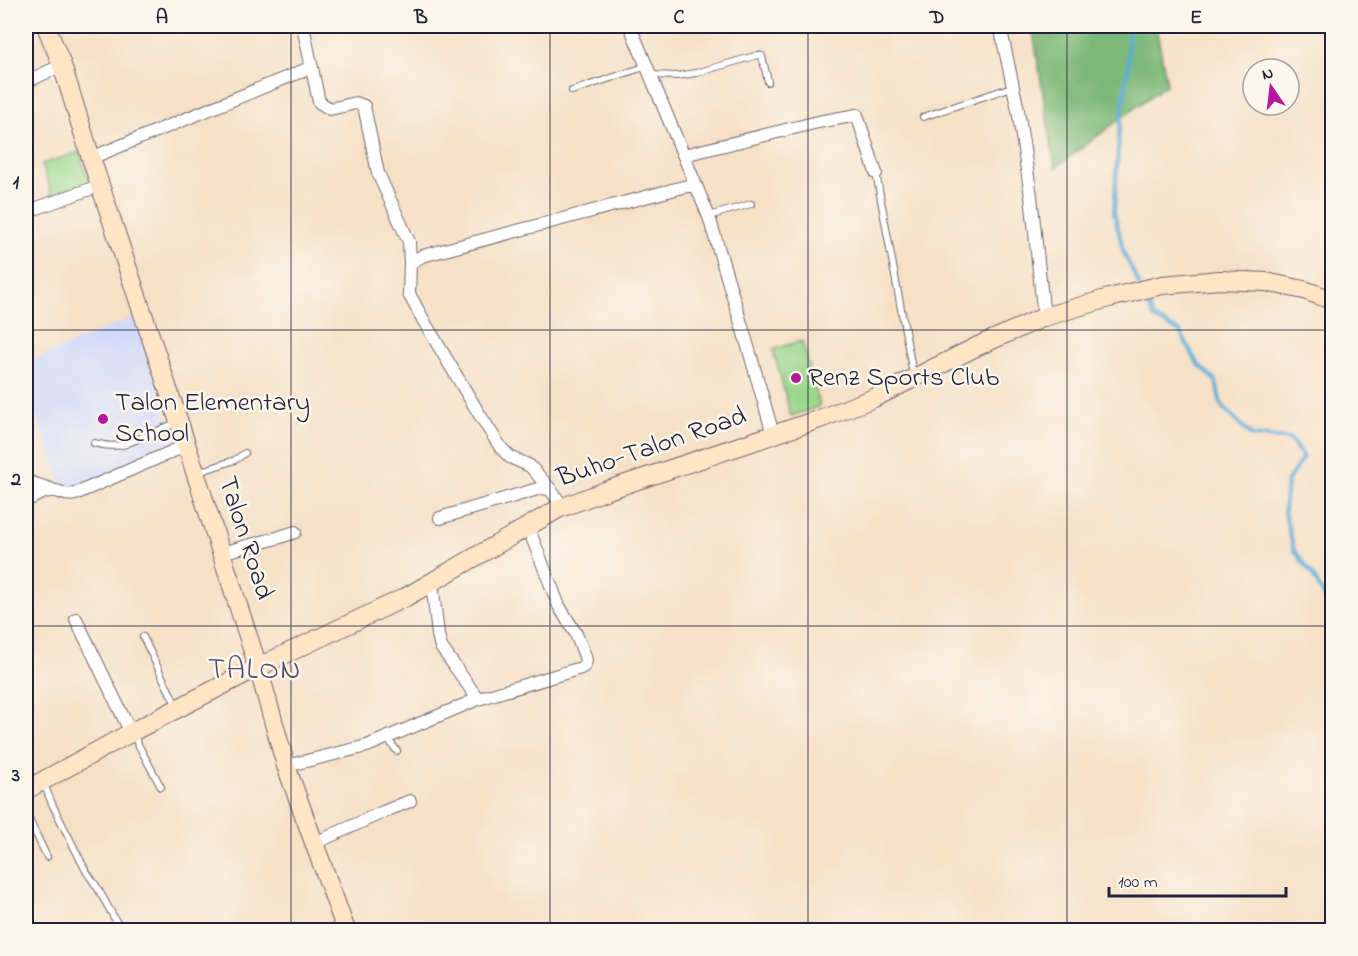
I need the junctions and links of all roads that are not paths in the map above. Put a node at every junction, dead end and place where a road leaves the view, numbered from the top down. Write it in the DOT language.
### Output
graph roads {
  1 [pos="46,26"];
  2 [pos="303,26"];
  3 [pos="630,26"];
  4 [pos="1000,26"];
  5 [pos="62,65"];
  6 [pos="312,67"];
  7 [pos="650,70"];
  8 [pos="26,82"];
  9 [pos="768,82"];
  10 [pos="1013,87"];
  11 [pos="572,91"];
  12 [pos="923,117"];
  13 [pos="684,155"];
  14 [pos="91,158"];
  15 [pos="876,172"];
  16 [pos="101,184"];
  17 [pos="696,186"];
  18 [pos="751,204"];
  19 [pos="26,212"];
  20 [pos="709,217"];
  21 [pos="410,263"];
  22 [pos="1332,300"];
  23 [pos="1044,318"];
  24 [pos="914,378"];
  25 [pos="179,422"];
  26 [pos="773,434"];
  27 [pos="94,443"];
  28 [pos="187,445"];
  29 [pos="245,453"];
  30 [pos="196,473"];
  31 [pos="26,481"];
  32 [pos="550,489"];
  33 [pos="55,491"];
  34 [pos="26,501"];
  35 [pos="563,507"];
  36 [pos="440,518"];
  37 [pos="528,526"];
  38 [pos="295,532"];
  39 [pos="221,553"];
  40 [pos="432,582"];
  41 [pos="76,619"];
  42 [pos="144,637"];
  43 [pos="258,667"];
  44 [pos="478,699"];
  45 [pos="178,709"];
  46 [pos="131,733"];
  47 [pos="387,738"];
  48 [pos="397,751"];
  49 [pos="286,766"];
  50 [pos="43,780"];
  51 [pos="161,787"];
  52 [pos="26,790"];
  53 [pos="410,801"];
  54 [pos="26,813"];
  55 [pos="315,843"];
  56 [pos="46,857"];
  57 [pos="122,930"];
  58 [pos="346,930"];
  1 -- 5 [label="street, Talon Road"];
  2 -- 6 [label="street"];
  3 -- 7 [label="street"];
  4 -- 10 [label="street"];
  5 -- 8 [label="street"];
  5 -- 14 [label="street, Talon Road"];
  6 -- 14 [label="street"];
  6 -- 21 [label="street"];
  7 -- 9 [label="lane"];
  7 -- 11 [label="lane"];
  7 -- 13 [label="street"];
  10 -- 12 [label="lane"];
  10 -- 23 [label="street"];
  13 -- 15 [label="street"];
  13 -- 17 [label="street"];
  14 -- 16 [label="street, Talon Road"];
  15 -- 24 [label="lane"];
  16 -- 19 [label="street"];
  16 -- 25 [label="street, Talon Road"];
  17 -- 20 [label="street"];
  17 -- 21 [label="street"];
  18 -- 20 [label="lane"];
  20 -- 26 [label="street"];
  21 -- 32 [label="street"];
  22 -- 23 [label="street, Buho-Talon Road"];
  23 -- 24 [label="street, Buho-Talon Road"];
  24 -- 26 [label="street, Buho-Talon Road"];
  25 -- 27 [label="lane"];
  25 -- 28 [label="street, Talon Road"];
  26 -- 35 [label="street, Buho-Talon Road"];
  28 -- 30 [label="street, Talon Road"];
  28 -- 33 [label="street"];
  29 -- 30 [label="lane"];
  30 -- 39 [label="street, Talon Road"];
  31 -- 33 [label="street"];
  32 -- 35 [label="street"];
  32 -- 36 [label="street"];
  33 -- 34 [label="street"];
  35 -- 37 [label="street, Buho-Talon Road"];
  37 -- 40 [label="street, Buho-Talon Road"];
  37 -- 44 [label="street"];
  38 -- 39 [label="street"];
  39 -- 43 [label="street, Talon Road"];
  40 -- 43 [label="street, Buho-Talon Road"];
  40 -- 44 [label="street"];
  41 -- 46 [label="street"];
  42 -- 45 [label="lane"];
  43 -- 45 [label="street, Buho-Talon Road"];
  43 -- 49 [label="street, Talon Road"];
  44 -- 47 [label="street"];
  45 -- 46 [label="street, Buho-Talon Road"];
  46 -- 50 [label="street, Buho-Talon Road"];
  46 -- 51 [label="lane"];
  47 -- 48 [label="lane"];
  47 -- 49 [label="street"];
  49 -- 55 [label="street, Talon Road"];
  50 -- 52 [label="street, Buho-Talon Road"];
  50 -- 57 [label="lane"];
  53 -- 55 [label="street"];
  54 -- 56 [label="lane"];
  55 -- 58 [label="street, Talon Road"];
}
